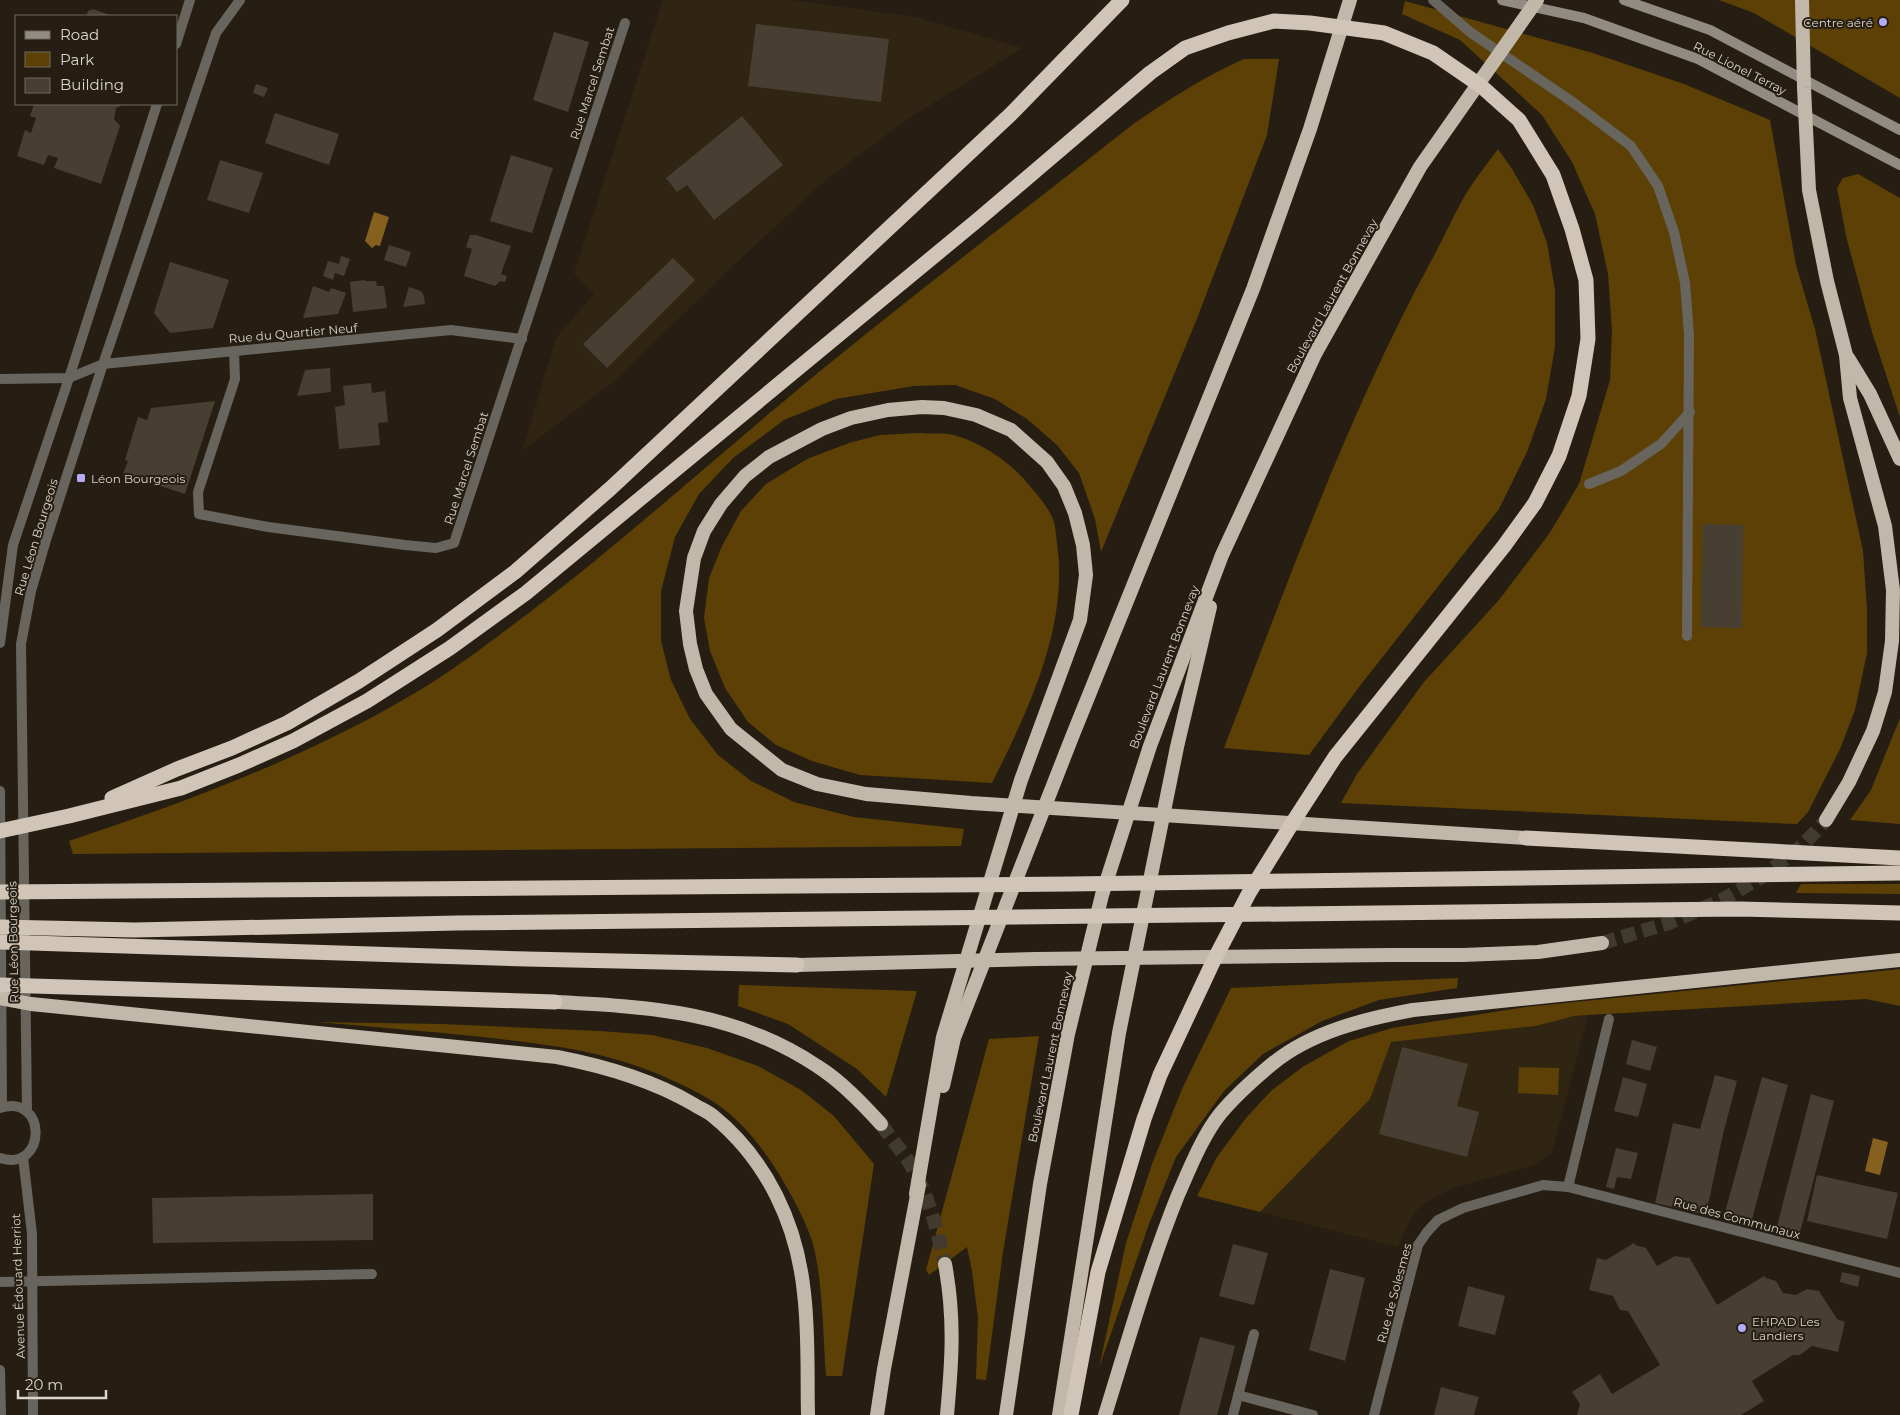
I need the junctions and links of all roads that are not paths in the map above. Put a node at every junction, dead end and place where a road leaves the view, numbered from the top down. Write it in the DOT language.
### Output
graph roads {
  1 [pos="190,0"];
  2 [pos="240,0"];
  3 [pos="1122,0"];
  4 [pos="1350,0"];
  5 [pos="1433,0"];
  6 [pos="1502,0"];
  7 [pos="1537,0"];
  8 [pos="1624,0"];
  9 [pos="1802,0"];
  10 [pos="625,23"];
  11 [pos="178,38"];
  12 [pos="157,105"];
  13 [pos="1900,130"];
  14 [pos="1900,165"];
  15 [pos="522,339"];
  16 [pos="234,351"];
  17 [pos="1846,355"];
  18 [pos="104,364"];
  19 [pos="70,378"];
  20 [pos="0,379"];
  21 [pos="1690,412"];
  22 [pos="1900,459"];
  23 [pos="1589,484"];
  24 [pos="1222,555"];
  25 [pos="1688,636"];
  26 [pos="0,643"];
  27 [pos="0,792"];
  28 [pos="69,816"];
  29 [pos="1826,820"];
  30 [pos="0,831"];
  31 [pos="1526,838"];
  32 [pos="1900,858"];
  33 [pos="1900,873"];
  34 [pos="0,892"];
  35 [pos="1900,913"];
  36 [pos="0,927"];
  37 [pos="0,942"];
  38 [pos="1602,943"];
  39 [pos="1900,960"];
  40 [pos="797,965"];
  41 [pos="0,985"];
  42 [pos="0,998"];
  43 [pos="555,1002"];
  44 [pos="1610,1019"];
  45 [pos="948,1037"];
  46 [pos="1,1107"];
  47 [pos="27,1112"];
  48 [pos="881,1124"];
  49 [pos="23,1157"];
  50 [pos="0,1158"];
  51 [pos="1568,1186"];
  52 [pos="945,1264"];
  53 [pos="1900,1273"];
  54 [pos="372,1274"];
  55 [pos="0,1282"];
  56 [pos="32,1282"];
  57 [pos="1254,1334"];
  58 [pos="0,1370"];
  59 [pos="1238,1396"];
  60 [pos="1,1415"];
  61 [pos="33,1415"];
  62 [pos="808,1415"];
  63 [pos="877,1415"];
  64 [pos="947,1415"];
  65 [pos="1006,1415"];
  66 [pos="1059,1415"];
  67 [pos="1071,1415"];
  68 [pos="1105,1415"];
  69 [pos="1233,1415"];
  70 [pos="1313,1415"];
  71 [pos="1374,1415"];
  1 -- 11 [label="street"];
  2 -- 18 [label="street, Rue Léon Bourgeois"];
  3 -- 28 [label="highway"];
  4 -- 45 [label="highway"];
  5 -- 21 [label="street"];
  6 -- 14 [label="main road, Rue Lionel Terray"];
  7 -- 24 [label="highway, Boulevard Laurent Bonnevay"];
  8 -- 13 [label="main road, Rue Lionel Terray"];
  9 -- 17 [label="highway"];
  10 -- 15 [label="street, Rue Marcel Sembat"];
  12 -- 19 [label="street, Rue Léon Bourgeois"];
  15 -- 16 [label="street, Rue du Quartier Neuf"];
  15 -- 16 [label="street, Rue Marcel Sembat"];
  16 -- 18 [label="street, Rue du Quartier Neuf"];
  17 -- 22 [label="highway"];
  17 -- 29 [label="highway"];
  18 -- 19 [label="street, Rue du Quartier Neuf"];
  18 -- 47 [label="street, Rue Léon Bourgeois"];
  19 -- 20 [label="street"];
  19 -- 26 [label="street, Rue Léon Bourgeois"];
  21 -- 23 [label="street"];
  21 -- 25 [label="street"];
  24 -- 65 [label="highway, Boulevard Laurent Bonnevay"];
  24 -- 66 [label="highway"];
  27 -- 46 [label="street, Rue Léon Bourgeois"];
  28 -- 30 [label="highway"];
  28 -- 67 [label="highway"];
  31 -- 32 [label="highway"];
  31 -- 45 [label="highway"];
  33 -- 34 [label="highway"];
  35 -- 36 [label="highway"];
  37 -- 40 [label="highway"];
  38 -- 40 [label="highway"];
  39 -- 68 [label="highway"];
  41 -- 43 [label="highway"];
  42 -- 62 [label="highway"];
  43 -- 48 [label="highway"];
  44 -- 51 [label="street"];
  45 -- 63 [label="highway"];
  46 -- 47 [label="street"];
  47 -- 49 [label="street"];
  49 -- 50 [label="street"];
  49 -- 56 [label="street, Avenue Édouard Herriot"];
  51 -- 53 [label="street, Rue des Communaux"];
  51 -- 71 [label="street, Rue de Solesmes"];
  52 -- 64 [label="highway"];
  54 -- 56 [label="street"];
  55 -- 56 [label="street"];
  56 -- 61 [label="street, Avenue Édouard Herriot"];
  57 -- 59 [label="street"];
  58 -- 60 [label="street, Avenue Édouard Herriot"];
  59 -- 69 [label="street"];
  59 -- 70 [label="street"];
}
